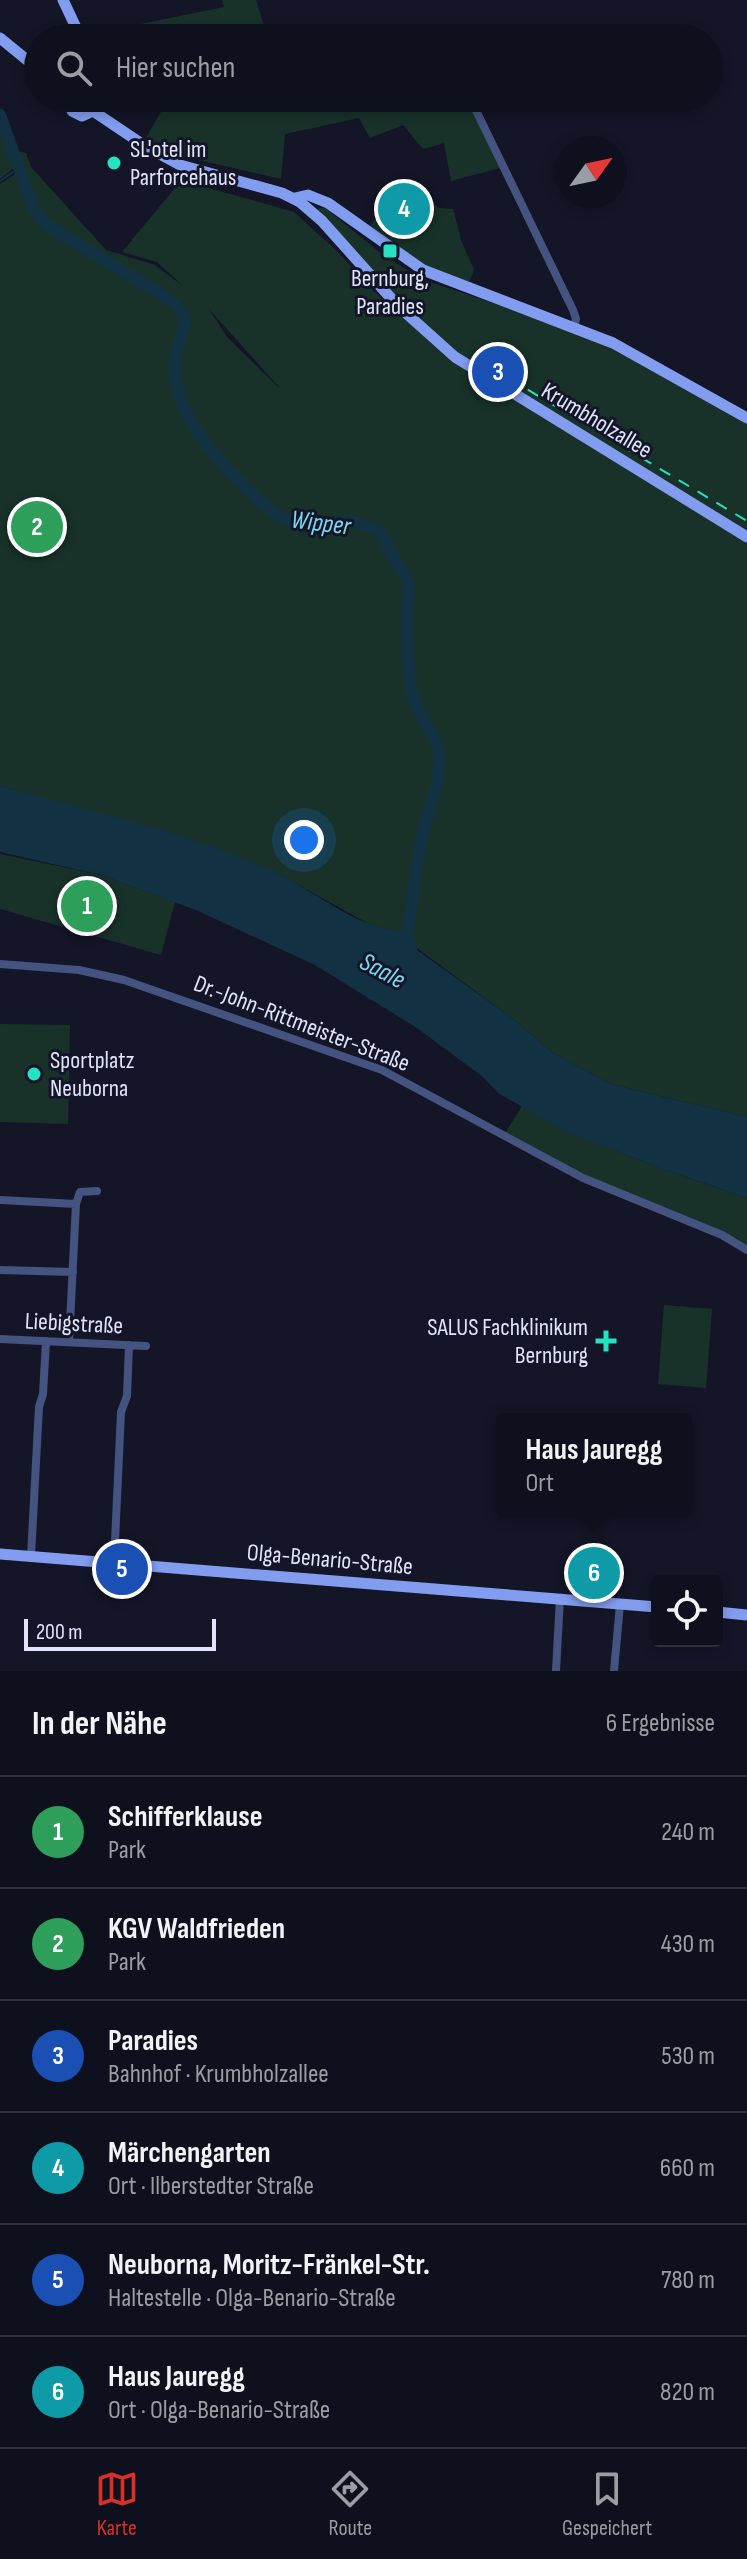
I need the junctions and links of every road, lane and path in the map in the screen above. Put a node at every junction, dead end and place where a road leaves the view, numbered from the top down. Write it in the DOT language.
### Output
graph roads {
  1 [pos="63,0"];
  2 [pos="74,24"];
  3 [pos="0,38"];
  4 [pos="24,58"];
  5 [pos="94,112"];
  6 [pos="477,112"];
  7 [pos="295,198"];
  8 [pos="574,327"];
  9 [pos="747,418"];
  10 [pos="747,537"];
  11 [pos="0,964"];
  12 [pos="97,1191"];
  13 [pos="0,1200"];
  14 [pos="76,1204"];
  15 [pos="747,1250"];
  16 [pos="0,1270"];
  17 [pos="73,1272"];
  18 [pos="0,1339"];
  19 [pos="46,1341"];
  20 [pos="69,1342"];
  21 [pos="129,1345"];
  22 [pos="146,1346"];
  23 [pos="0,1554"];
  24 [pos="31,1556"];
  25 [pos="114,1563"];
  26 [pos="560,1598"];
  27 [pos="620,1604"];
  28 [pos="651,1607"];
  29 [pos="723,1613"];
  30 [pos="747,1615"];
  31 [pos="556,1671"];
  32 [pos="614,1671"];
  1 -- 2 [label="street"];
  3 -- 4 [label="street"];
  5 -- 7 [label="street"];
  6 -- 8 [label="street"];
  7 -- 8 [label="street"];
  7 -- 10 [label="street, Krumbholzallee"];
  8 -- 9 [label="street"];
  11 -- 15 [label="street, Dr.-John-Rittmeister-Straße"];
  12 -- 14 [label="street"];
  13 -- 14 [label="street"];
  14 -- 17 [label="street"];
  16 -- 17 [label="street"];
  17 -- 20 [label="street"];
  18 -- 19 [label="street, Liebigstraße"];
  19 -- 20 [label="street, Liebigstraße"];
  19 -- 24 [label="street"];
  20 -- 21 [label="street, Liebigstraße"];
  21 -- 22 [label="street, Liebigstraße"];
  21 -- 25 [label="street"];
  23 -- 24 [label="street, Olga-Benario-Straße"];
  24 -- 25 [label="street, Olga-Benario-Straße"];
  25 -- 26 [label="street, Olga-Benario-Straße"];
  26 -- 27 [label="street, Olga-Benario-Straße"];
  26 -- 31 [label="street"];
  27 -- 28 [label="street, Olga-Benario-Straße"];
  27 -- 32 [label="street"];
  29 -- 30 [label="street"];
}
